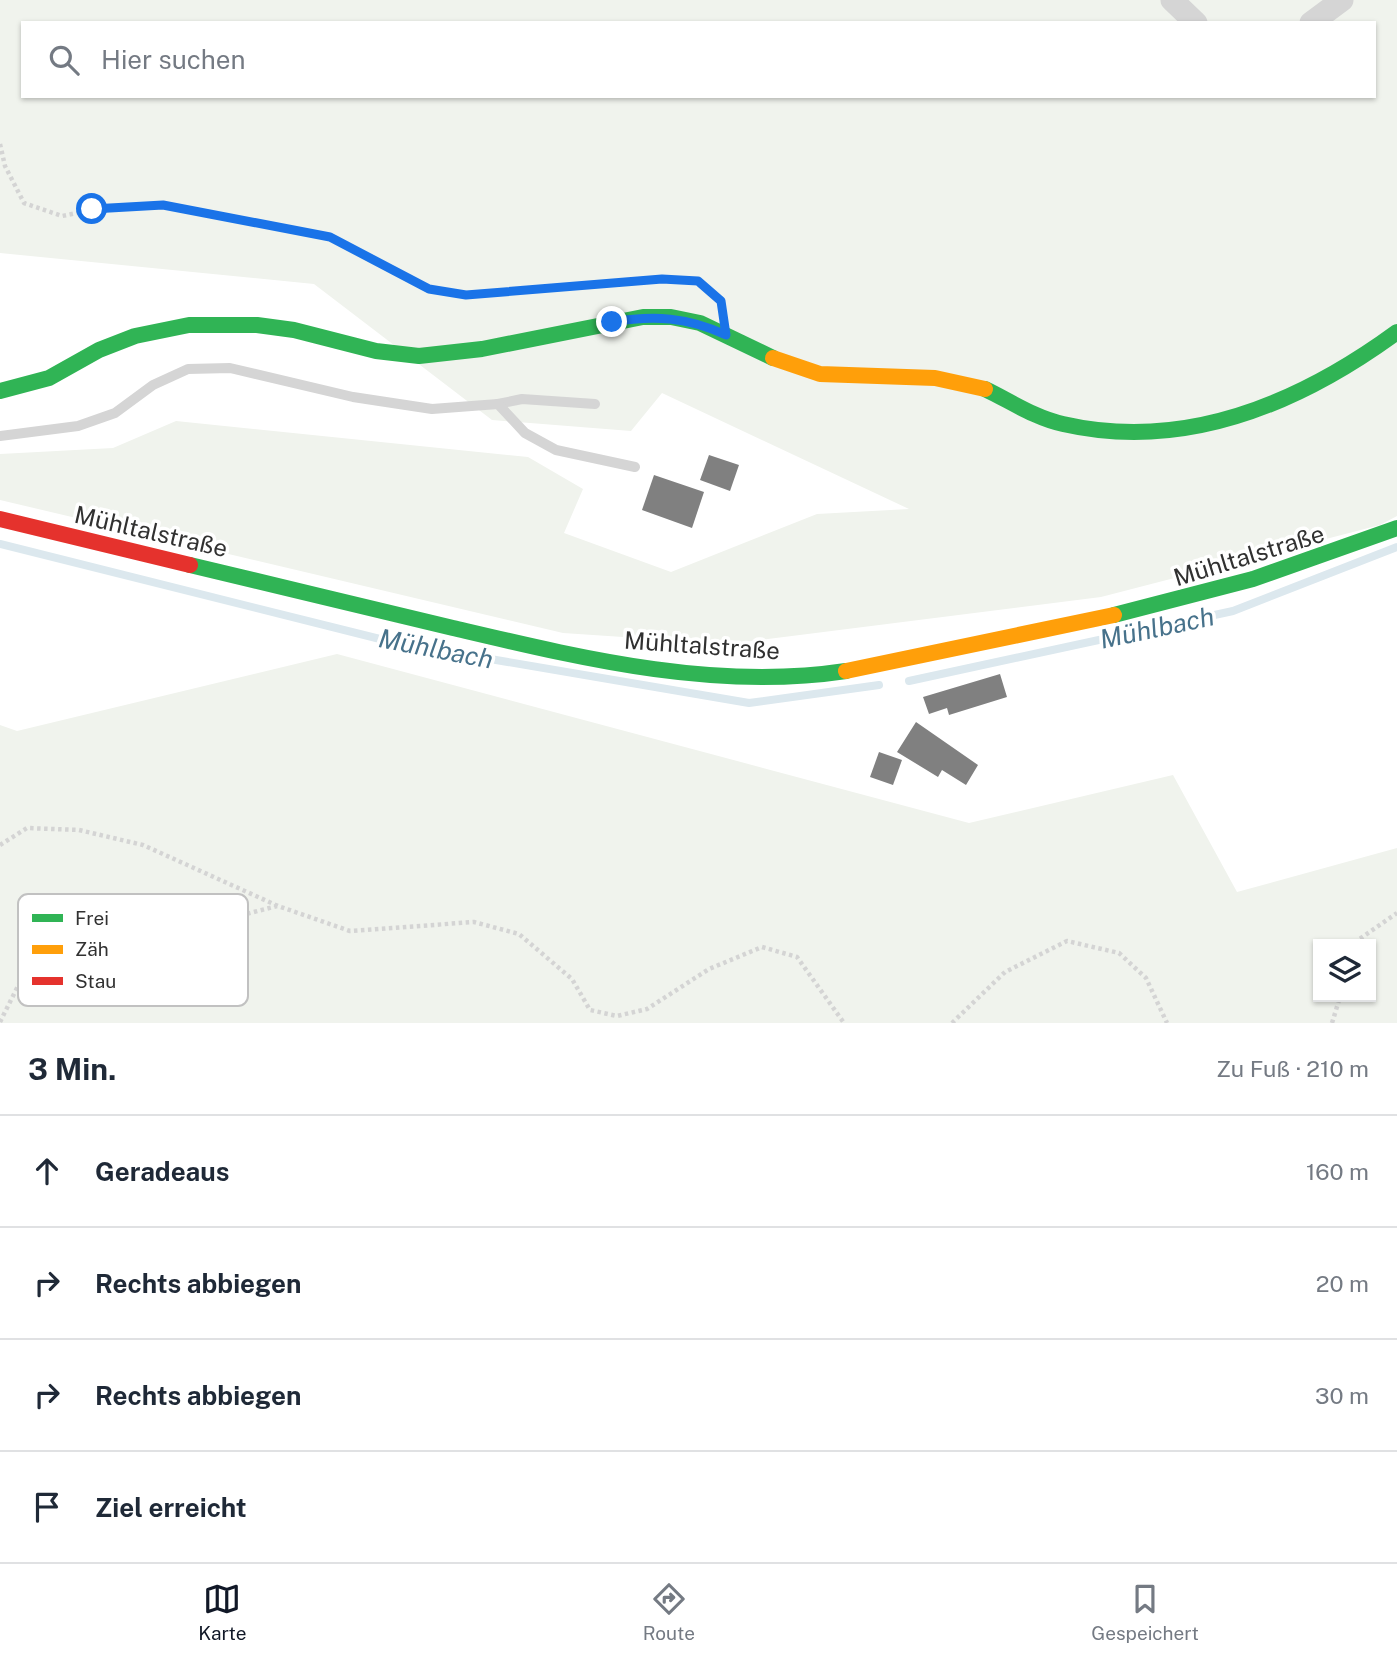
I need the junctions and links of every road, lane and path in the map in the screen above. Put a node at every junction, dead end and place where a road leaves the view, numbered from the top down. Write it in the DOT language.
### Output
graph roads {
  1 [pos="1172,0"];
  2 [pos="1342,0"];
  3 [pos="1194,21"];
  4 [pos="1314,21"];
  5 [pos="0,144"];
  6 [pos="1397,332"];
  7 [pos="726,335"];
  8 [pos="0,391"];
  9 [pos="498,404"];
  10 [pos="595,404"];
  11 [pos="0,436"];
  12 [pos="635,467"];
  13 [pos="0,519"];
  14 [pos="1397,528"];
  15 [pos="0,845"];
  16 [pos="278,906"];
  17 [pos="1397,913"];
  18 [pos="248,914"];
  19 [pos="1359,939"];
  20 [pos="18,986"];
  21 [pos="1338,1002"];
  22 [pos="0,1022"];
  23 [pos="844,1023"];
  24 [pos="952,1023"];
  25 [pos="1167,1023"];
  26 [pos="1332,1023"];
  1 -- 3 [label="street"];
  2 -- 4 [label="street"];
  5 -- 7 [label="path"];
  6 -- 7 [label="street"];
  7 -- 8 [label="street"];
  9 -- 10 [label="lane"];
  9 -- 11 [label="lane"];
  9 -- 12 [label="lane"];
  13 -- 14 [label="street, Mühltalstraße"];
  15 -- 16 [label="path"];
  16 -- 18 [label="path"];
  16 -- 23 [label="path"];
  17 -- 19 [label="path"];
  20 -- 22 [label="path"];
  21 -- 26 [label="path"];
  24 -- 25 [label="path"];
}
